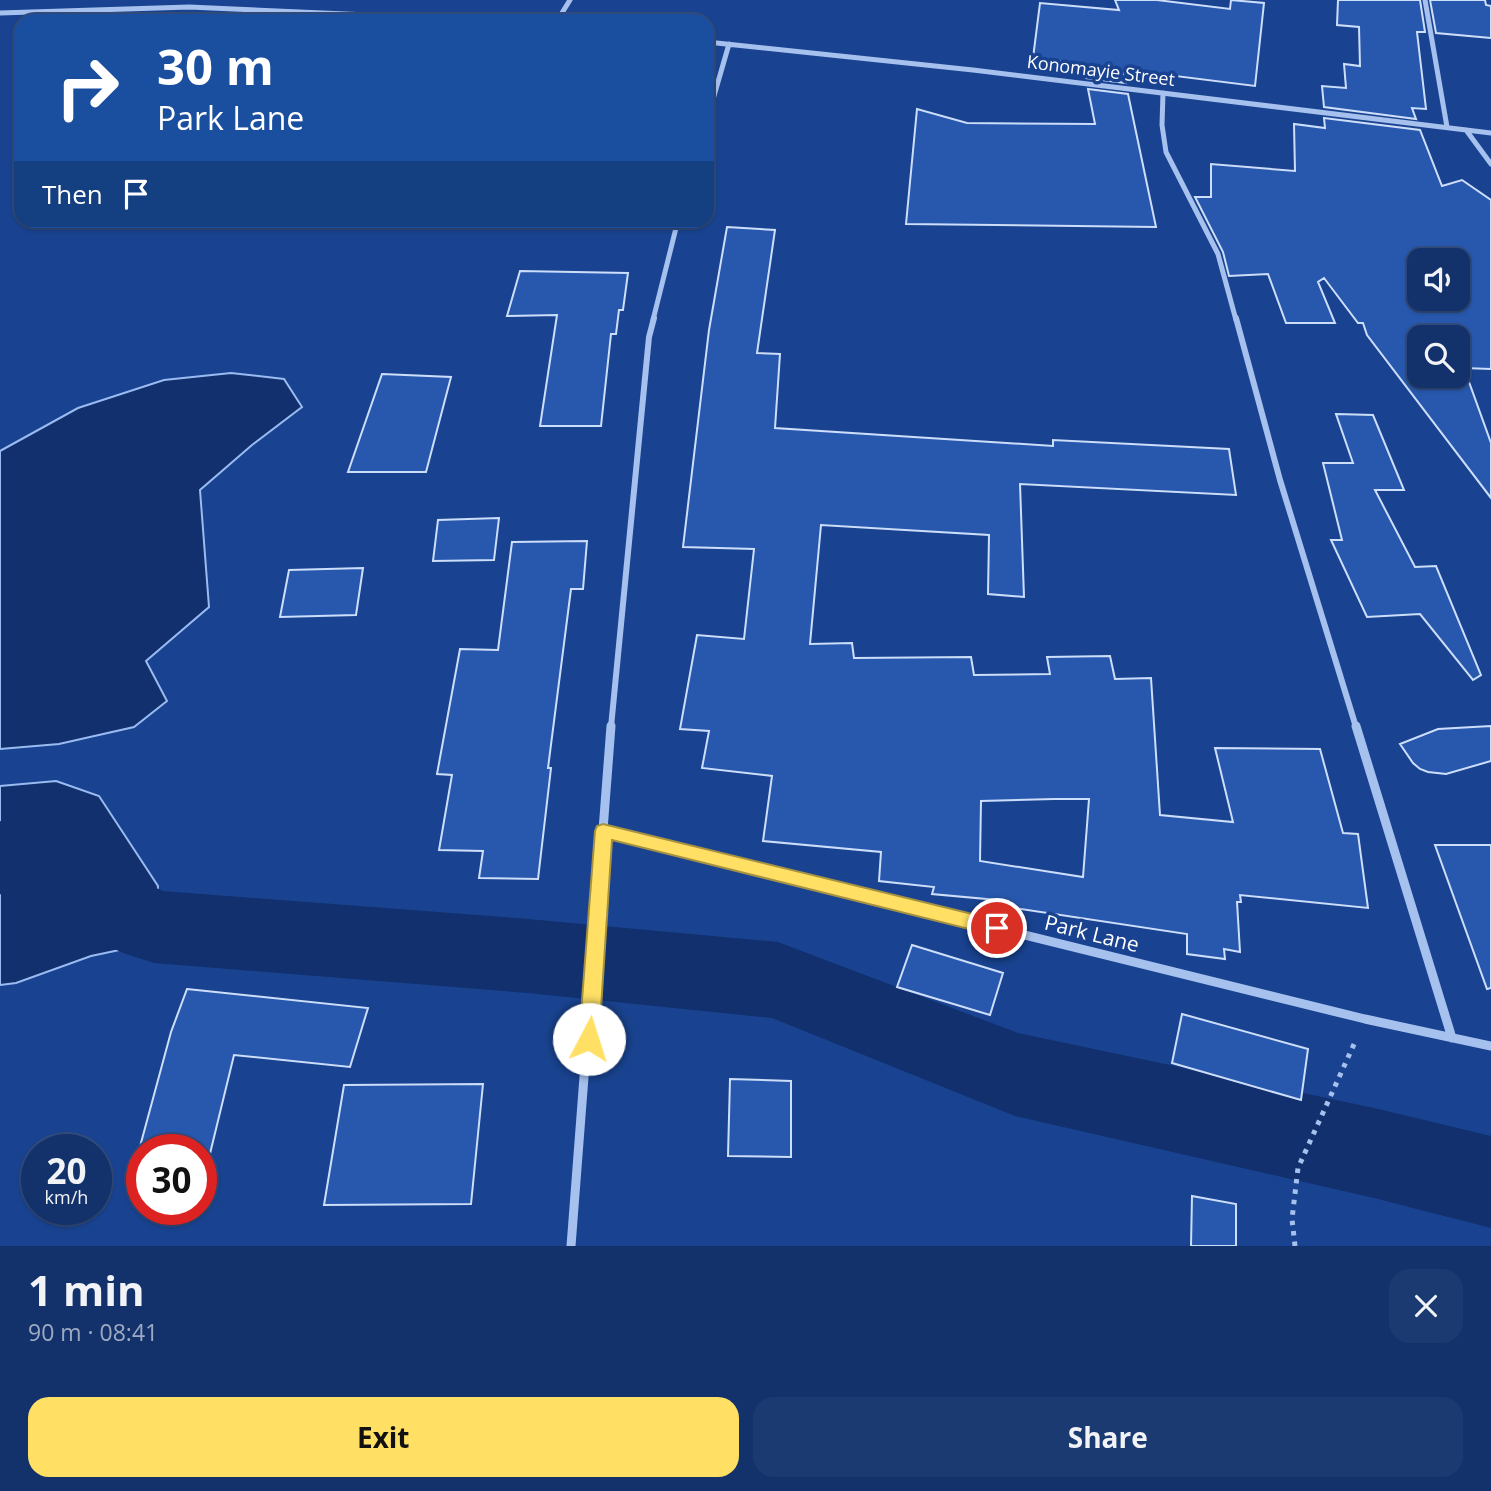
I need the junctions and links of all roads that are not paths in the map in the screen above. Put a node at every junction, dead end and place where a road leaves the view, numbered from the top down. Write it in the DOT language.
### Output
graph roads {
  1 [pos="1425,0"];
  2 [pos="0,13"];
  3 [pos="369,14"];
  4 [pos="714,42"];
  5 [pos="729,44"];
  6 [pos="1163,93"];
  7 [pos="714,96"];
  8 [pos="1447,127"];
  9 [pos="1466,130"];
  10 [pos="1491,133"];
  11 [pos="1491,164"];
  12 [pos="676,228"];
  13 [pos="603,831"];
  14 [pos="1452,1038"];
  15 [pos="1491,1046"];
  16 [pos="571,1246"];
  1 -- 8 [label="street"];
  2 -- 3 [label="street"];
  4 -- 5 [label="street, Konomayie Street"];
  5 -- 6 [label="street, Konomayie Street"];
  5 -- 7 [label="street"];
  6 -- 8 [label="street, Konomayie Street"];
  6 -- 14 [label="street"];
  8 -- 9 [label="street, Konomayie Street"];
  9 -- 10 [label="street, Konomayie Street"];
  9 -- 11 [label="street"];
  12 -- 13 [label="street"];
  13 -- 14 [label="street, Park Lane"];
  13 -- 16 [label="street"];
  14 -- 15 [label="street, Park Lane"];
}
